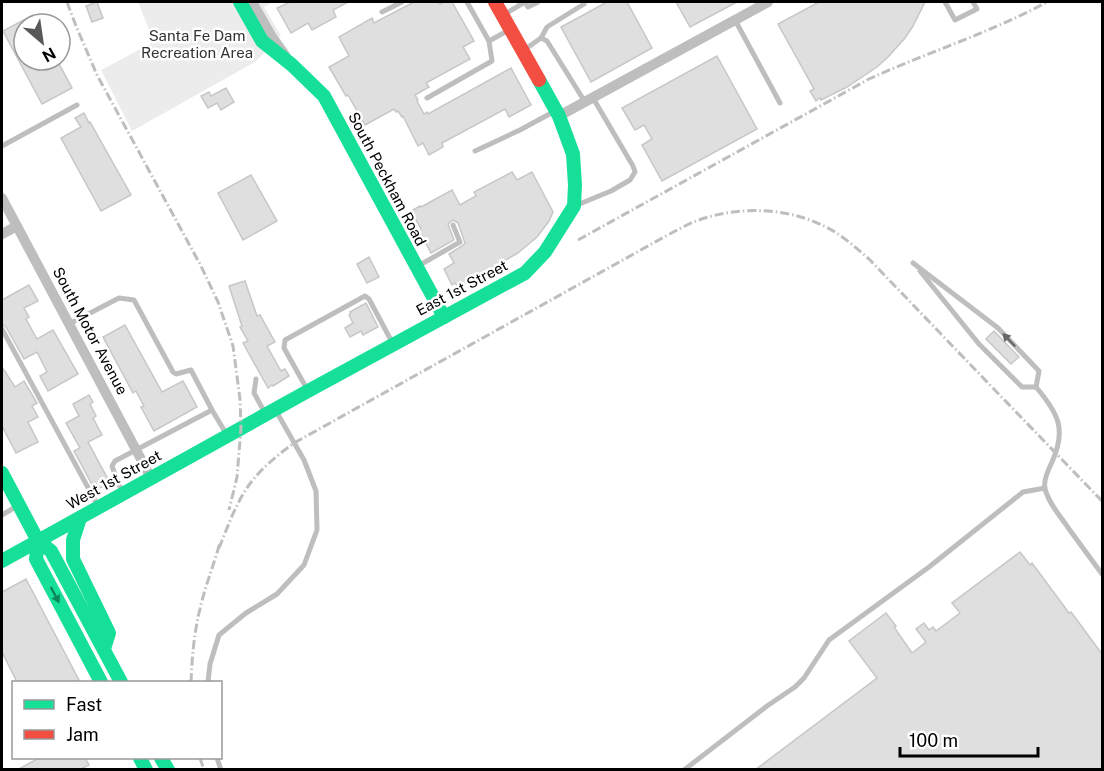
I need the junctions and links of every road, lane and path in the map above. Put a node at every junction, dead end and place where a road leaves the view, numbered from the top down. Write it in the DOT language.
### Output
graph roads {
  1 [pos="240,2"];
  2 [pos="252,2"];
  3 [pos="402,2"];
  4 [pos="467,2"];
  5 [pos="495,2"];
  6 [pos="525,2"];
  7 [pos="538,2"];
  8 [pos="768,2"];
  9 [pos="945,2"];
  10 [pos="973,2"];
  11 [pos="584,4"];
  12 [pos="382,12"];
  13 [pos="502,15"];
  14 [pos="735,20"];
  15 [pos="510,29"];
  16 [pos="541,38"];
  17 [pos="489,42"];
  18 [pos="523,51"];
  19 [pos="292,65"];
  20 [pos="427,98"];
  21 [pos="589,100"];
  22 [pos="780,103"];
  23 [pos="77,105"];
  24 [pos="558,113"];
  25 [pos="2,143"];
  26 [pos="475,151"];
  27 [pos="2,198"];
  28 [pos="574,206"];
  29 [pos="453,225"];
  30 [pos="17,226"];
  31 [pos="2,234"];
  32 [pos="416,267"];
  33 [pos="444,316"];
  34 [pos="69,324"];
  35 [pos="2,329"];
  36 [pos="393,345"];
  37 [pos="256,379"];
  38 [pos="1036,387"];
  39 [pos="308,391"];
  40 [pos="213,410"];
  41 [pos="271,412"];
  42 [pos="241,428"];
  43 [pos="227,436"];
  44 [pos="136,450"];
  45 [pos="2,473"];
  46 [pos="151,478"];
  47 [pos="1045,488"];
  48 [pos="123,494"];
  49 [pos="18,505"];
  50 [pos="99,507"];
  51 [pos="2,515"];
  52 [pos="80,518"];
  53 [pos="38,541"];
  54 [pos="2,561"];
  55 [pos="1102,574"];
  56 [pos="104,649"];
  57 [pos="99,681"];
  58 [pos="120,681"];
  59 [pos="208,681"];
  60 [pos="684,770"];
  1 -- 19 [label="street, South Peckham Road"];
  2 -- 19 [label="street"];
  3 -- 12 [label="lane"];
  4 -- 17 [label="lane"];
  5 -- 13 [label="street"];
  6 -- 7 [label="lane"];
  6 -- 13 [label="lane"];
  8 -- 14 [label="street"];
  9 -- 10 [label="lane"];
  11 -- 16 [label="lane"];
  13 -- 15 [label="street"];
  14 -- 21 [label="street"];
  14 -- 22 [label="lane"];
  15 -- 17 [label="lane"];
  15 -- 18 [label="street"];
  16 -- 18 [label="lane"];
  16 -- 21 [label="lane"];
  17 -- 20 [label="lane"];
  18 -- 24 [label="street"];
  19 -- 32 [label="street, South Peckham Road"];
  21 -- 24 [label="street"];
  21 -- 28 [label="lane"];
  23 -- 25 [label="lane"];
  24 -- 26 [label="lane"];
  24 -- 28 [label="street"];
  27 -- 30 [label="street, South Motor Avenue"];
  28 -- 33 [label="street, East 1st Street"];
  29 -- 32 [label="lane"];
  30 -- 31 [label="street"];
  30 -- 34 [label="street, South Motor Avenue"];
  32 -- 33 [label="street, South Peckham Road"];
  33 -- 36 [label="street, East 1st Street"];
  34 -- 40 [label="lane"];
  34 -- 44 [label="street, South Motor Avenue"];
  35 -- 50 [label="lane"];
  36 -- 39 [label="street, East 1st Street"];
  36 -- 39 [label="lane"];
  37 -- 41 [label="lane"];
  38 -- 38 [label="lane, one-way"];
  38 -- 47 [label="lane"];
  39 -- 41 [label="street, East 1st Street"];
  40 -- 43 [label="lane"];
  40 -- 44 [label="lane"];
  41 -- 42 [label="street, East 1st Street"];
  41 -- 59 [label="lane"];
  42 -- 43 [label="street, West 1st Street"];
  43 -- 46 [label="street, West 1st Street"];
  44 -- 46 [label="street, South Motor Avenue"];
  44 -- 48 [label="lane"];
  45 -- 49 [label="street"];
  46 -- 48 [label="street, West 1st Street"];
  47 -- 55 [label="lane"];
  47 -- 60 [label="lane"];
  48 -- 50 [label="street, West 1st Street"];
  49 -- 51 [label="lane"];
  49 -- 53 [label="street"];
  50 -- 52 [label="street, West 1st Street"];
  52 -- 53 [label="street, West 1st Street"];
  52 -- 56 [label="street"];
  53 -- 54 [label="street, West 1st Street"];
  53 -- 56 [label="street"];
  53 -- 57 [label="street, one-way"];
  56 -- 58 [label="street"];
}
